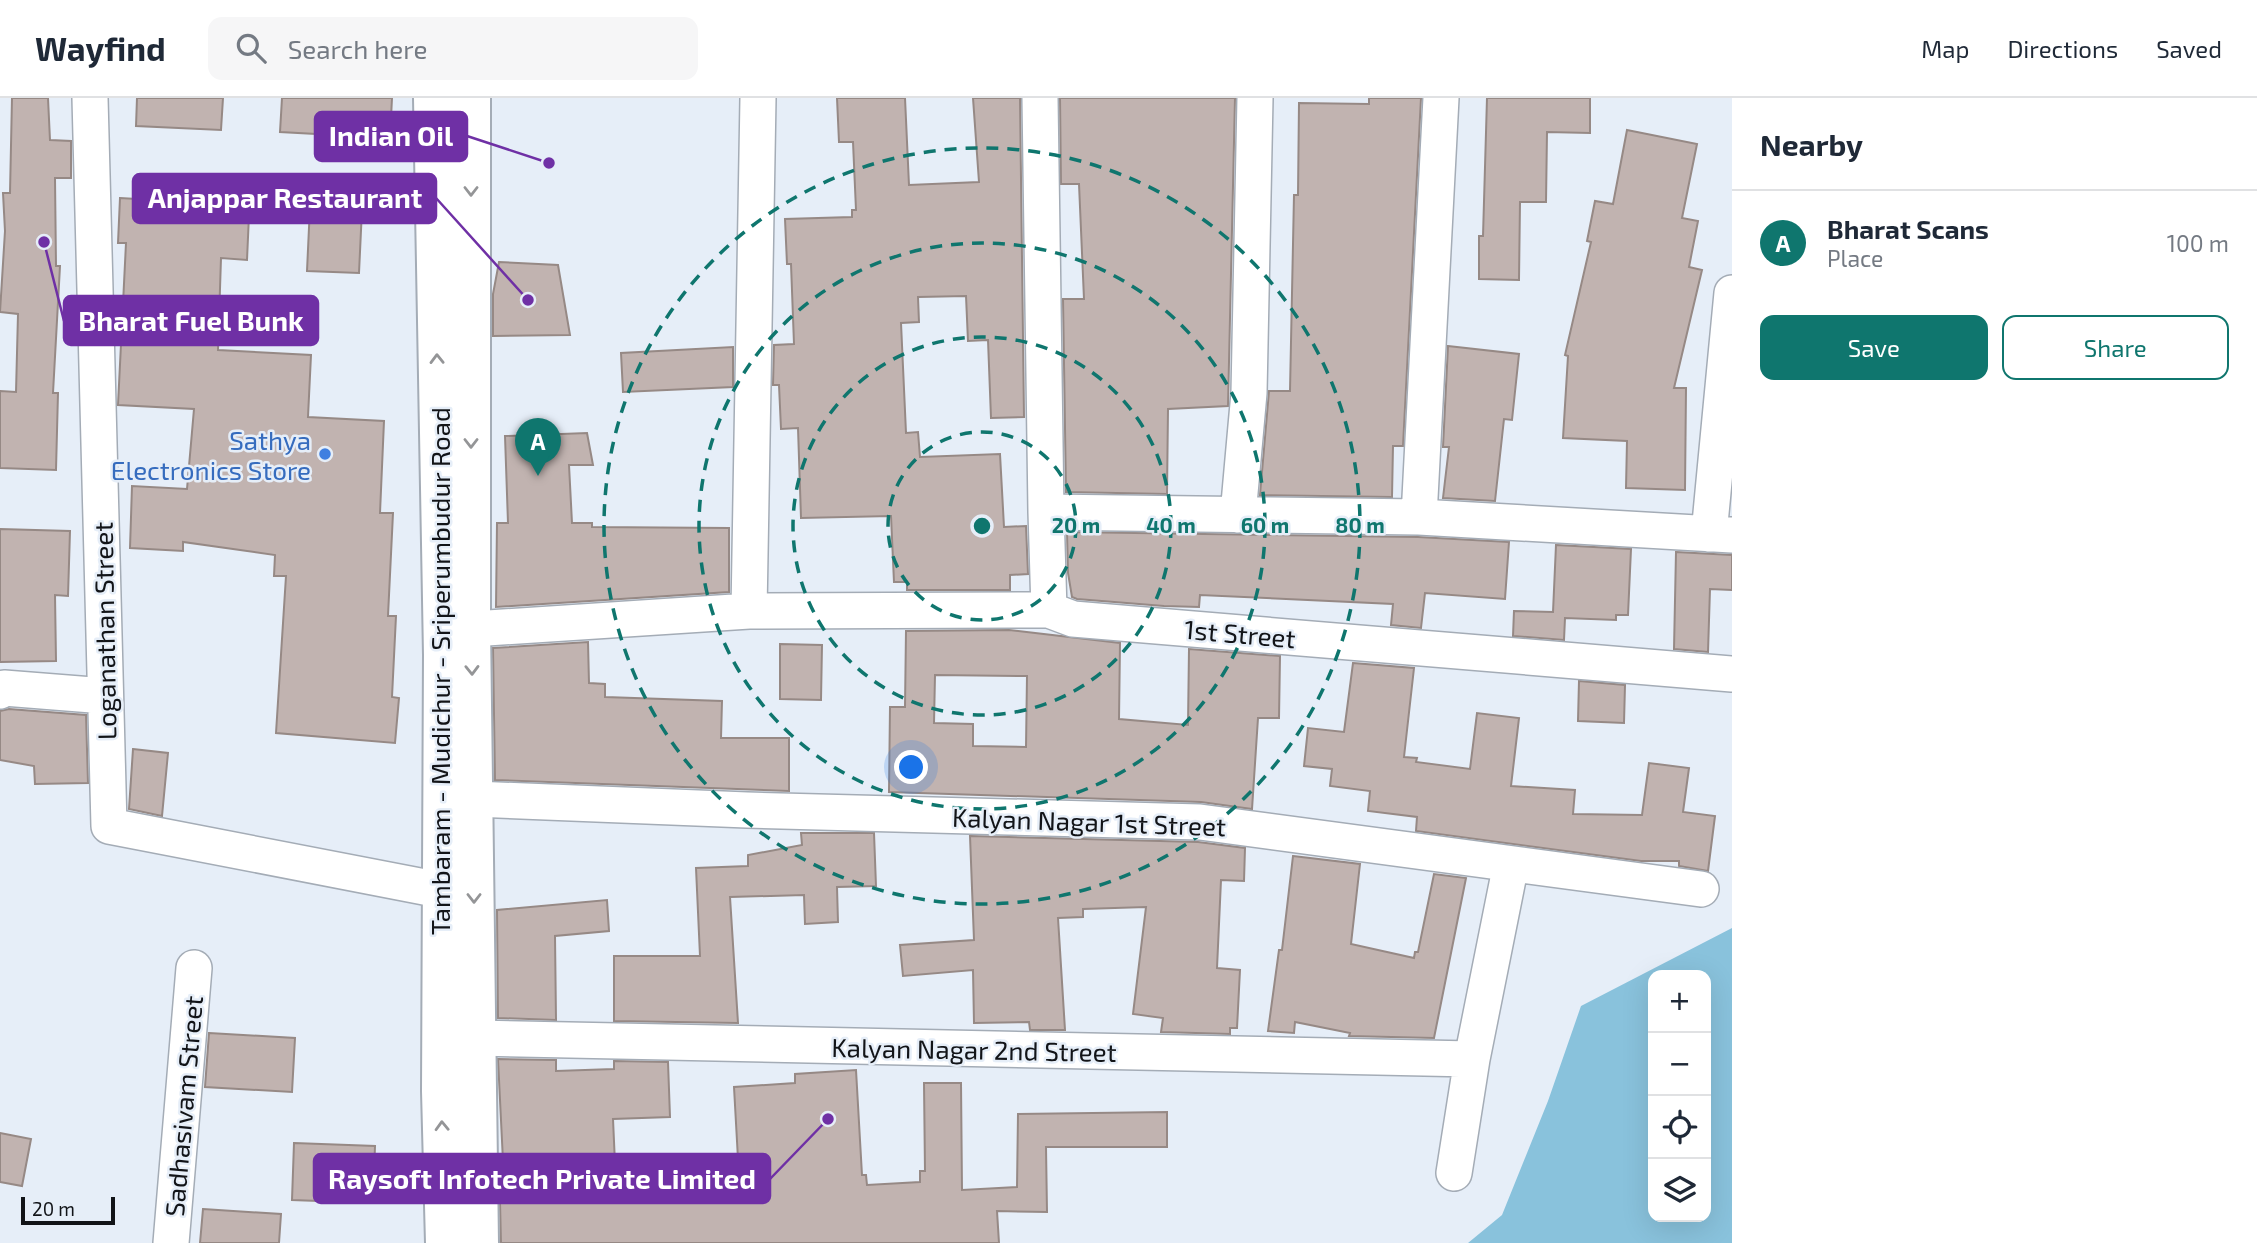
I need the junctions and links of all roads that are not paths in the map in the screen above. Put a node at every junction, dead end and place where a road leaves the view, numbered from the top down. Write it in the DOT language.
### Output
graph roads {
  1 [pos="90,98"];
  2 [pos="433,98"];
  3 [pos="471,98"];
  4 [pos="758,98"];
  5 [pos="1040,98"];
  6 [pos="1255,98"];
  7 [pos="1441,98"];
  8 [pos="1732,292"];
  9 [pos="1046,512"];
  10 [pos="1238,515"];
  11 [pos="1419,517"];
  12 [pos="1721,534"];
  13 [pos="1049,610"];
  14 [pos="749,611"];
  15 [pos="457,629"];
  16 [pos="1732,674"];
  17 [pos="0,691"];
  18 [pos="105,696"];
  19 [pos="474,799"];
  20 [pos="1511,864"];
  21 [pos="1701,889"];
  22 [pos="440,890"];
  23 [pos="194,968"];
  24 [pos="475,1038"];
  25 [pos="1472,1059"];
  26 [pos="1454,1173"];
  27 [pos="171,1243"];
  28 [pos="445,1243"];
  29 [pos="479,1243"];
  1 -- 18 [label="street, Loganathan Street"];
  15 -- 2 [label="main road, Tambaram - Mudichur - Sriperumbudur Road, one-way"];
  3 -- 15 [label="main road, Tambaram - Mudichur - Sriperumbudur Road, one-way"];
  4 -- 14 [label="street"];
  5 -- 9 [label="street"];
  6 -- 10 [label="street"];
  7 -- 11 [label="street"];
  8 -- 12 [label="street"];
  9 -- 10 [label="street"];
  9 -- 13 [label="street"];
  10 -- 11 [label="street"];
  11 -- 12 [label="street"];
  13 -- 14 [label="street, 1st Street"];
  13 -- 16 [label="street, 1st Street"];
  14 -- 15 [label="street, 1st Street"];
  15 -- 19 [label="main road, Tambaram - Mudichur - Sriperumbudur Road, one-way"];
  15 -- 22 [label="main road, Tambaram - Mudichur - Sriperumbudur Road"];
  17 -- 18 [label="street"];
  18 -- 22 [label="street, Loganathan Street"];
  19 -- 20 [label="street, Kalyan Nagar 1st Street"];
  19 -- 24 [label="main road, Tambaram - Mudichur - Sriperumbudur Road, one-way"];
  20 -- 21 [label="street, Kalyan Nagar 1st Street"];
  20 -- 25 [label="street"];
  28 -- 22 [label="main road, Tambaram - Mudichur - Sriperumbudur Road, one-way"];
  23 -- 27 [label="street, Sadhasivam Street"];
  24 -- 25 [label="street, Kalyan Nagar 2nd Street"];
  24 -- 29 [label="main road, Tambaram - Mudichur - Sriperumbudur Road"];
  25 -- 26 [label="street"];
}
